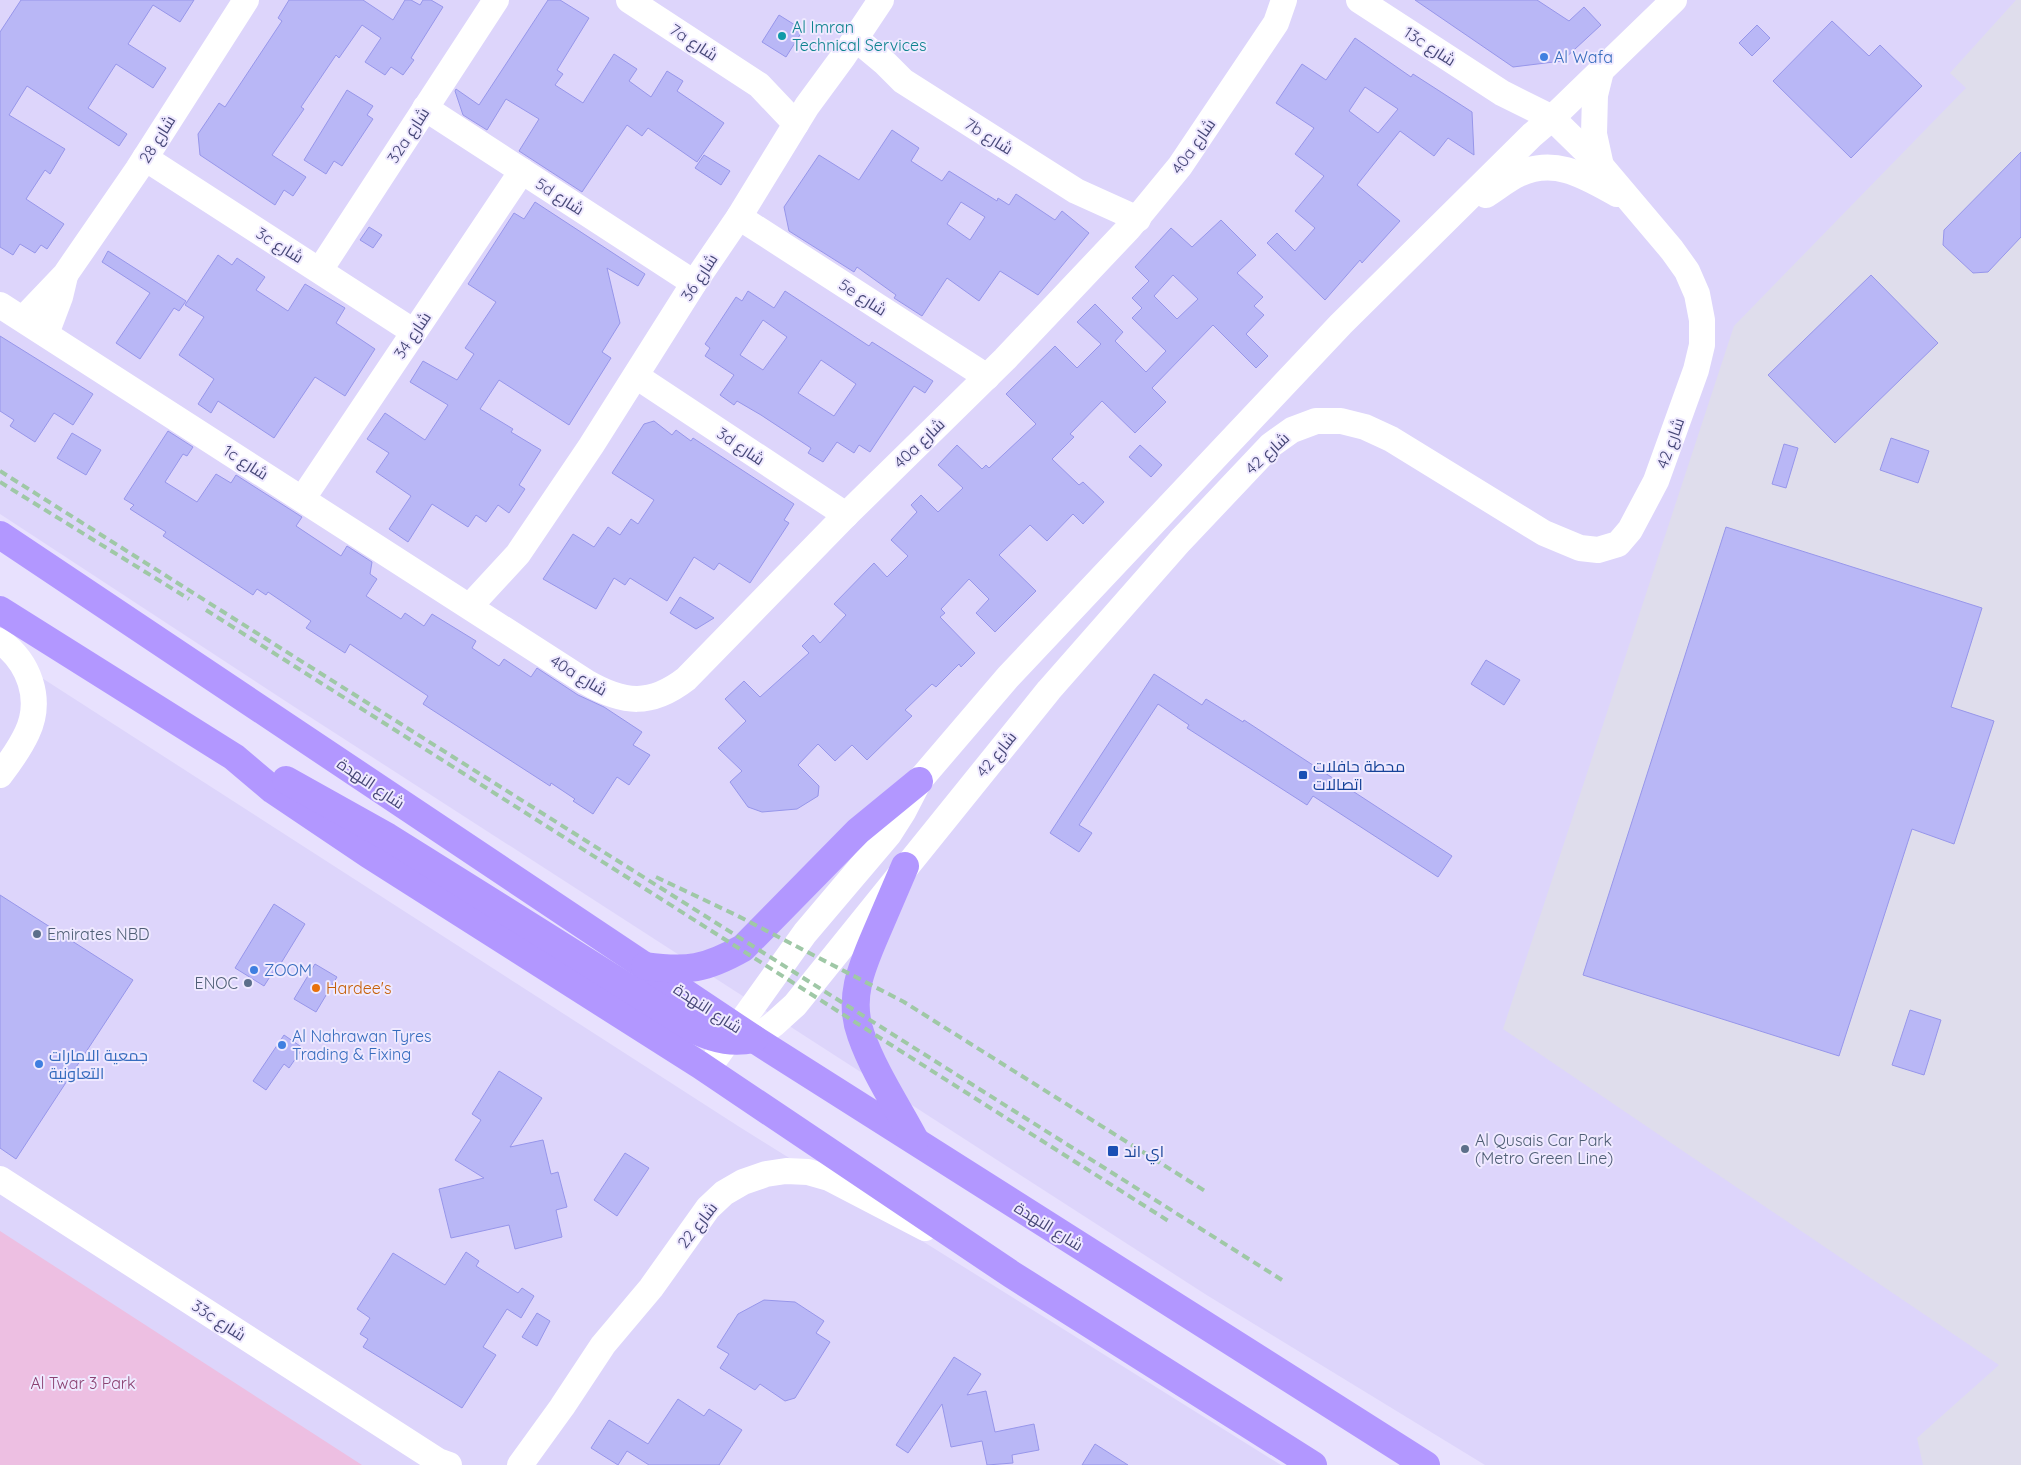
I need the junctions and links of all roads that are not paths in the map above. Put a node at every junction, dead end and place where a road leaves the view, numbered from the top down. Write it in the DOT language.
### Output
graph roads {
  1 [pos="496,0"];
  2 [pos="629,0"];
  3 [pos="881,0"];
  4 [pos="1302,0"];
  5 [pos="1358,0"];
  6 [pos="1674,0"];
  7 [pos="236,4"];
  8 [pos="1280,11"];
  9 [pos="849,48"];
  10 [pos="1601,71"];
  11 [pos="1502,93"];
  12 [pos="425,108"];
  13 [pos="801,115"];
  14 [pos="1552,118"];
  15 [pos="1532,135"];
  16 [pos="145,158"];
  17 [pos="1601,166"];
  18 [pos="522,171"];
  19 [pos="1630,202"];
  20 [pos="739,217"];
  21 [pos="1442,223"];
  22 [pos="1129,228"];
  23 [pos="320,270"];
  24 [pos="65,275"];
  25 [pos="694,283"];
  26 [pos="0,304"];
  27 [pos="23,319"];
  28 [pos="414,332"];
  29 [pos="46,334"];
  30 [pos="636,376"];
  31 [pos="987,377"];
  32 [pos="303,498"];
  33 [pos="846,516"];
  34 [pos="0,535"];
  35 [pos="0,610"];
  36 [pos="480,613"];
  37 [pos="0,641"];
  38 [pos="234,757"];
  39 [pos="0,775"];
  40 [pos="919,780"];
  41 [pos="905,866"];
  42 [pos="644,966"];
  43 [pos="740,1036"];
  44 [pos="707,1070"];
  45 [pos="917,1143"];
  46 [pos="0,1179"];
  47 [pos="1011,1274"];
  48 [pos="443,1464"];
  49 [pos="520,1465"];
  50 [pos="1313,1465"];
  51 [pos="1426,1465"];
  1 -- 12 [label="street, 32a شارع"];
  2 -- 13 [label="street, 7a شارع"];
  3 -- 9 [label="street, شارع 36"];
  4 -- 8 [label="street, 40a شارع"];
  5 -- 11 [label="street, 13c شارع"];
  6 -- 10 [label="street, شارع 42"];
  7 -- 16 [label="street, شارع 28"];
  8 -- 22 [label="street, 40a شارع"];
  9 -- 13 [label="street, شارع 36"];
  9 -- 22 [label="street, 7b شارع"];
  10 -- 14 [label="street, شارع 42"];
  10 -- 17 [label="street, شارع 42"];
  11 -- 14 [label="street, 13c شارع"];
  11 -- 15 [label="street, 13c شارع"];
  12 -- 18 [label="street, 5d شارع"];
  12 -- 23 [label="street, 32a شارع"];
  13 -- 20 [label="street, شارع 36"];
  14 -- 15 [label="street, شارع 42"];
  14 -- 17 [label="street, شارع 42"];
  15 -- 21 [label="street, شارع 42"];
  16 -- 23 [label="street, 3c شارع"];
  16 -- 24 [label="street, شارع 28"];
  17 -- 19 [label="street, شارع 42"];
  18 -- 25 [label="street, 5d شارع"];
  18 -- 28 [label="street, شارع 34"];
  19 -- 21 [label="street, شارع 42"];
  19 -- 41 [label="street, شارع 42"];
  20 -- 25 [label="street, شارع 36"];
  20 -- 31 [label="street, 5e شارع"];
  21 -- 40 [label="street, شارع 42"];
  22 -- 31 [label="street, 40a شارع"];
  23 -- 28 [label="street, 3c شارع"];
  24 -- 27 [label="street, شارع 28"];
  24 -- 29 [label="street, شارع 28"];
  25 -- 30 [label="street, شارع 36"];
  26 -- 27 [label="street, 1c شارع"];
  27 -- 29 [label="street, 1c شارع"];
  28 -- 32 [label="street, شارع 34"];
  29 -- 32 [label="street, 1c شارع"];
  30 -- 33 [label="street, 3d شارع"];
  30 -- 36 [label="street, شارع 36"];
  31 -- 33 [label="street, 40a شارع"];
  32 -- 36 [label="street, 1c شارع"];
  33 -- 36 [label="street, 40a شارع"];
  34 -- 42 [label="main road, شارع النهدة"];
  35 -- 38 [label="main road"];
  37 -- 39 [label="street"];
  38 -- 43 [label="main road"];
  38 -- 44 [label="main road"];
  40 -- 42 [label="main road"];
  40 -- 43 [label="street, شارع 42"];
  41 -- 43 [label="street, شارع 42"];
  41 -- 45 [label="main road"];
  42 -- 43 [label="main road, شارع النهدة"];
  43 -- 44 [label="street, شارع 42"];
  43 -- 45 [label="main road, شارع النهدة"];
  44 -- 47 [label="main road"];
  45 -- 51 [label="main road, شارع النهدة"];
  46 -- 48 [label="street, 33c شارع"];
  47 -- 49 [label="street, شارع 22"];
  47 -- 50 [label="main road"];
}
